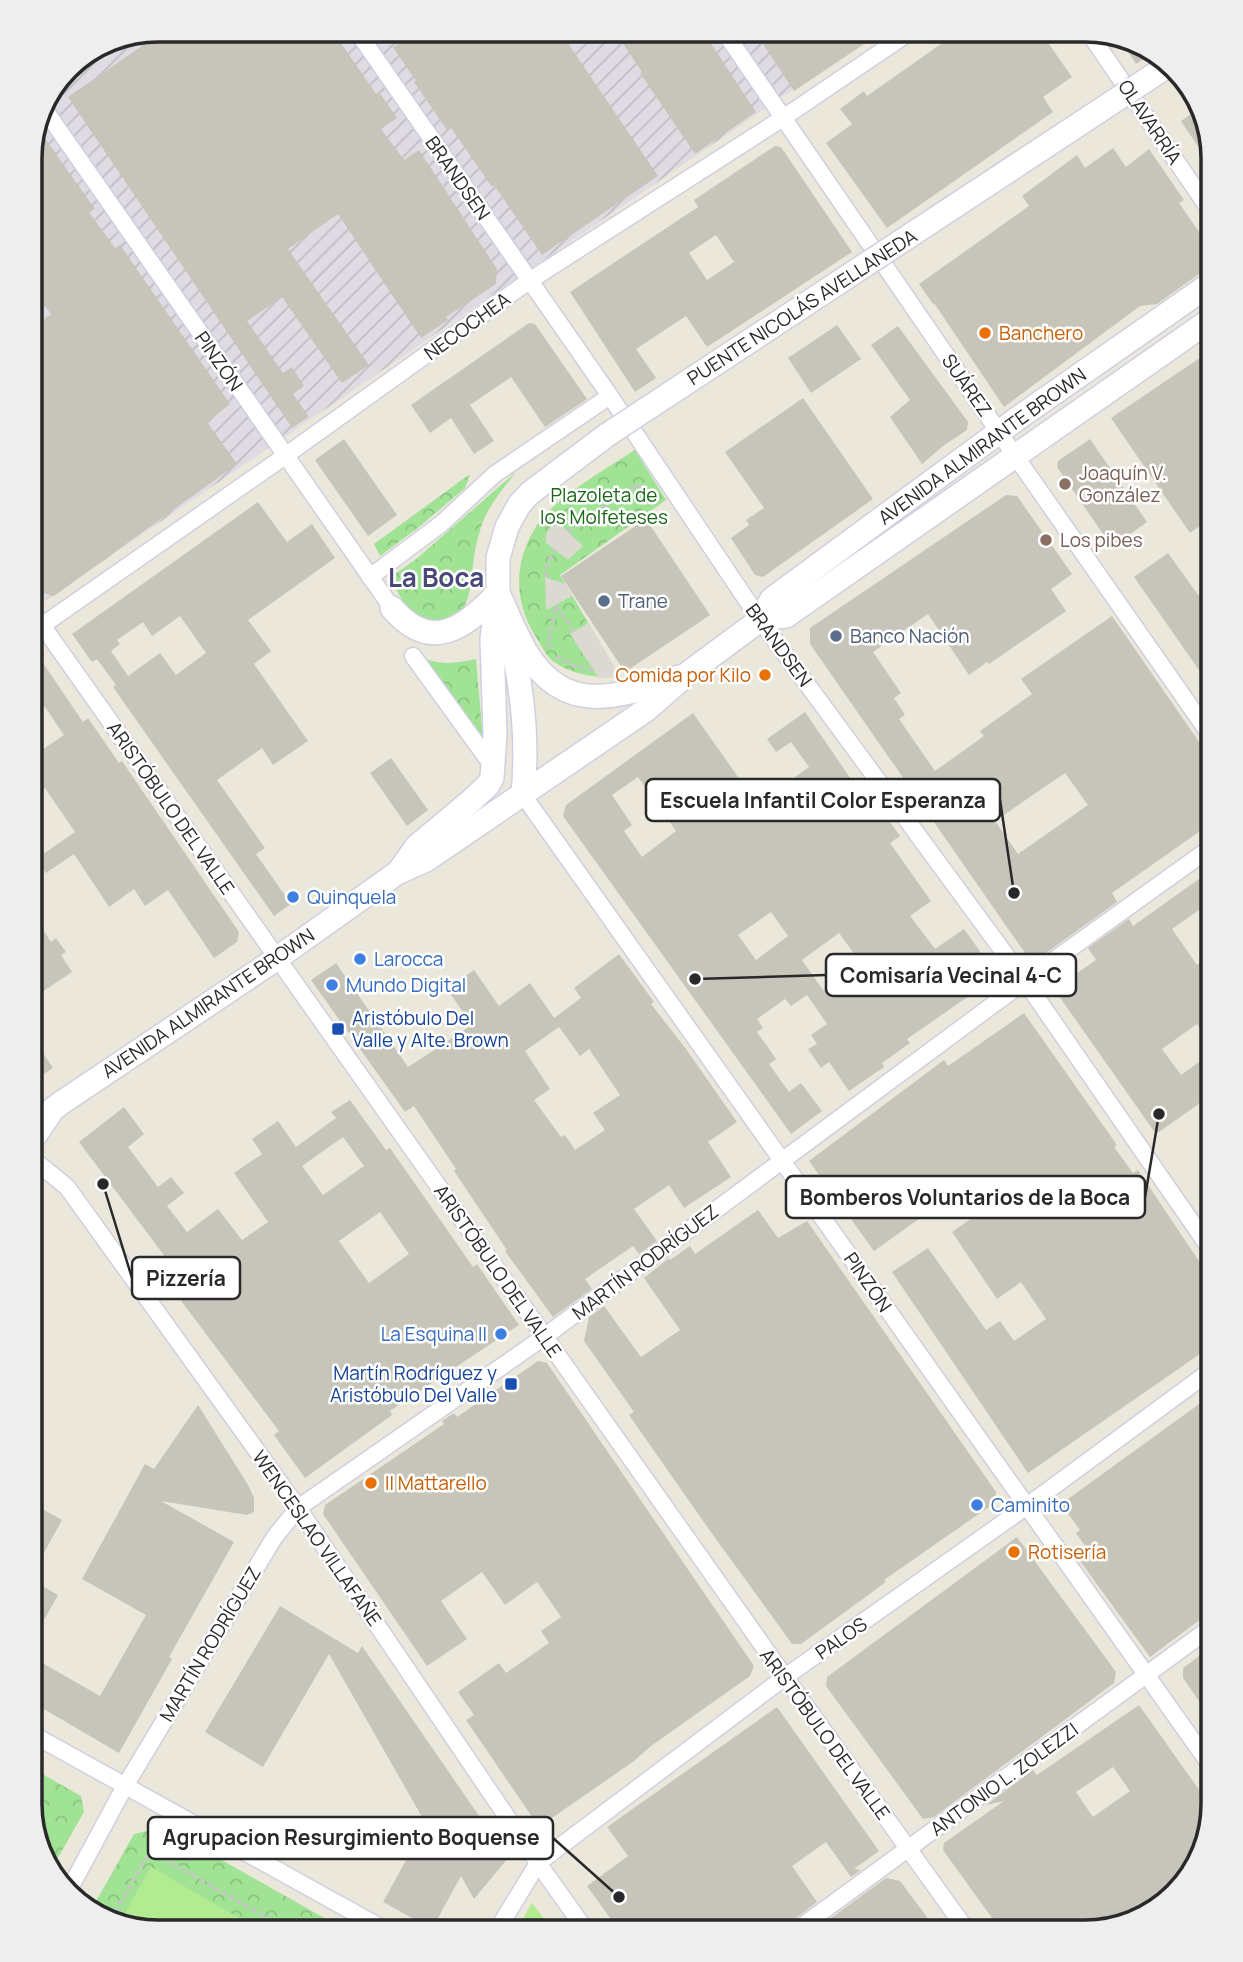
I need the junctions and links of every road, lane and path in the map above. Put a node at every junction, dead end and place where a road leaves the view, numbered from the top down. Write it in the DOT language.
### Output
graph roads {
  1 [pos="364,42"];
  2 [pos="731,42"];
  3 [pos="895,42"];
  4 [pos="1095,42"];
  5 [pos="1161,70"];
  6 [pos="50,117"];
  7 [pos="783,118"];
  8 [pos="1201,197"];
  9 [pos="529,281"];
  10 [pos="1201,291"];
  11 [pos="1201,326"];
  12 [pos="610,397"];
  13 [pos="1000,433"];
  14 [pos="285,456"];
  15 [pos="1016,457"];
  16 [pos="663,495"];
  17 [pos="568,532"];
  18 [pos="555,550"];
  19 [pos="370,577"];
  20 [pos="545,577"];
  21 [pos="498,593"];
  22 [pos="392,608"];
  23 [pos="760,620"];
  24 [pos="42,625"];
  25 [pos="574,632"];
  26 [pos="42,637"];
  27 [pos="413,656"];
  28 [pos="594,670"];
  29 [pos="687,674"];
  30 [pos="1201,722"];
  31 [pos="494,768"];
  32 [pos="523,795"];
  33 [pos="1201,855"];
  34 [pos="397,873"];
  35 [pos="276,958"];
  36 [pos="1025,981"];
  37 [pos="42,1125"];
  38 [pos="782,1161"];
  39 [pos="42,1167"];
  40 [pos="1201,1236"];
  41 [pos="544,1337"];
  42 [pos="1201,1378"];
  43 [pos="1027,1506"];
  44 [pos="298,1508"];
  45 [pos="1201,1635"];
  46 [pos="1146,1675"];
  47 [pos="785,1677"];
  48 [pos="42,1740"];
  49 [pos="1201,1752"];
  50 [pos="125,1786"];
  51 [pos="908,1849"];
  52 [pos="538,1863"];
  53 [pos="73,1883"];
  54 [pos="115,1912"];
  55 [pos="271,1920"];
  56 [pos="367,1920"];
  57 [pos="503,1920"];
  58 [pos="578,1920"];
  59 [pos="810,1920"];
  60 [pos="959,1920"];
  1 -- 9 [label="street, BRANDSEN"];
  2 -- 7 [label="street, SUÁREZ"];
  3 -- 7 [label="street, NECOCHEA"];
  4 -- 8 [label="street, OLAVARRÍA"];
  5 -- 21 [label="main road, PUENTE NICOLÁS AVELLANEDA, bridge"];
  6 -- 14 [label="street, PINZÓN"];
  7 -- 9 [label="street, NECOCHEA"];
  7 -- 13 [label="street, SUÁREZ"];
  9 -- 12 [label="street, BRANDSEN"];
  9 -- 14 [label="street, NECOCHEA"];
  10 -- 13 [label="main road, AVENIDA ALMIRANTE BROWN"];
  11 -- 15 [label="main road, AVENIDA ALMIRANTE BROWN"];
  12 -- 19 [label="street"];
  12 -- 23 [label="street, BRANDSEN"];
  13 -- 15 [label="street, SUÁREZ"];
  13 -- 23 [label="main road, AVENIDA ALMIRANTE BROWN"];
  14 -- 19 [label="street, PINZÓN"];
  14 -- 24 [label="street, NECOCHEA"];
  15 -- 23 [label="main road, AVENIDA ALMIRANTE BROWN"];
  15 -- 30 [label="street, SUÁREZ"];
  16 -- 17 [label="path"];
  18 -- 20 [label="path"];
  19 -- 22 [label="street, PINZÓN"];
  21 -- 22 [label="main road"];
  21 -- 29 [label="main road"];
  21 -- 31 [label="main road, PUENTE NICOLÁS AVELLANEDA"];
  21 -- 32 [label="main road, PUENTE NICOLÁS AVELLANEDA"];
  23 -- 29 [label="main road, AVENIDA ALMIRANTE BROWN"];
  23 -- 36 [label="street, BRANDSEN"];
  25 -- 28 [label="path"];
  26 -- 35 [label="street, ARISTÓBULO DEL VALLE"];
  27 -- 31 [label="street"];
  29 -- 32 [label="main road, AVENIDA ALMIRANTE BROWN"];
  31 -- 34 [label="main road, AVENIDA ALMIRANTE BROWN"];
  32 -- 34 [label="main road, AVENIDA ALMIRANTE BROWN"];
  32 -- 38 [label="street, PINZÓN"];
  33 -- 36 [label="street, MARTÍN RODRÍGUEZ"];
  34 -- 35 [label="main road, AVENIDA ALMIRANTE BROWN"];
  35 -- 37 [label="main road, AVENIDA ALMIRANTE BROWN"];
  35 -- 41 [label="street, ARISTÓBULO DEL VALLE"];
  36 -- 38 [label="street, MARTÍN RODRÍGUEZ"];
  36 -- 40 [label="street, BRANDSEN"];
  38 -- 41 [label="street, MARTÍN RODRÍGUEZ"];
  38 -- 43 [label="street, PINZÓN"];
  39 -- 44 [label="street, WENCESLAO VILLAFAÑE"];
  41 -- 44 [label="street, MARTÍN RODRÍGUEZ"];
  41 -- 47 [label="street, ARISTÓBULO DEL VALLE"];
  42 -- 43 [label="street, PALOS"];
  43 -- 46 [label="street, PINZÓN"];
  43 -- 47 [label="street, PALOS"];
  44 -- 50 [label="street, MARTÍN RODRÍGUEZ"];
  44 -- 52 [label="street, WENCESLAO VILLAFAÑE"];
  45 -- 46 [label="street, ANTONIO L. ZOLEZZI"];
  46 -- 49 [label="street, PINZÓN"];
  46 -- 51 [label="street, ANTONIO L. ZOLEZZI"];
  47 -- 51 [label="street, ARISTÓBULO DEL VALLE"];
  47 -- 52 [label="street, PALOS"];
  48 -- 50 [label="street"];
  50 -- 53 [label="street, MARTÍN RODRÍGUEZ"];
  50 -- 56 [label="street"];
  51 -- 59 [label="street, ANTONIO L. ZOLEZZI"];
  51 -- 60 [label="street, ARISTÓBULO DEL VALLE"];
  52 -- 57 [label="street, PALOS"];
  52 -- 58 [label="street, WENCESLAO VILLAFAÑE"];
  54 -- 55 [label="path"];
}
